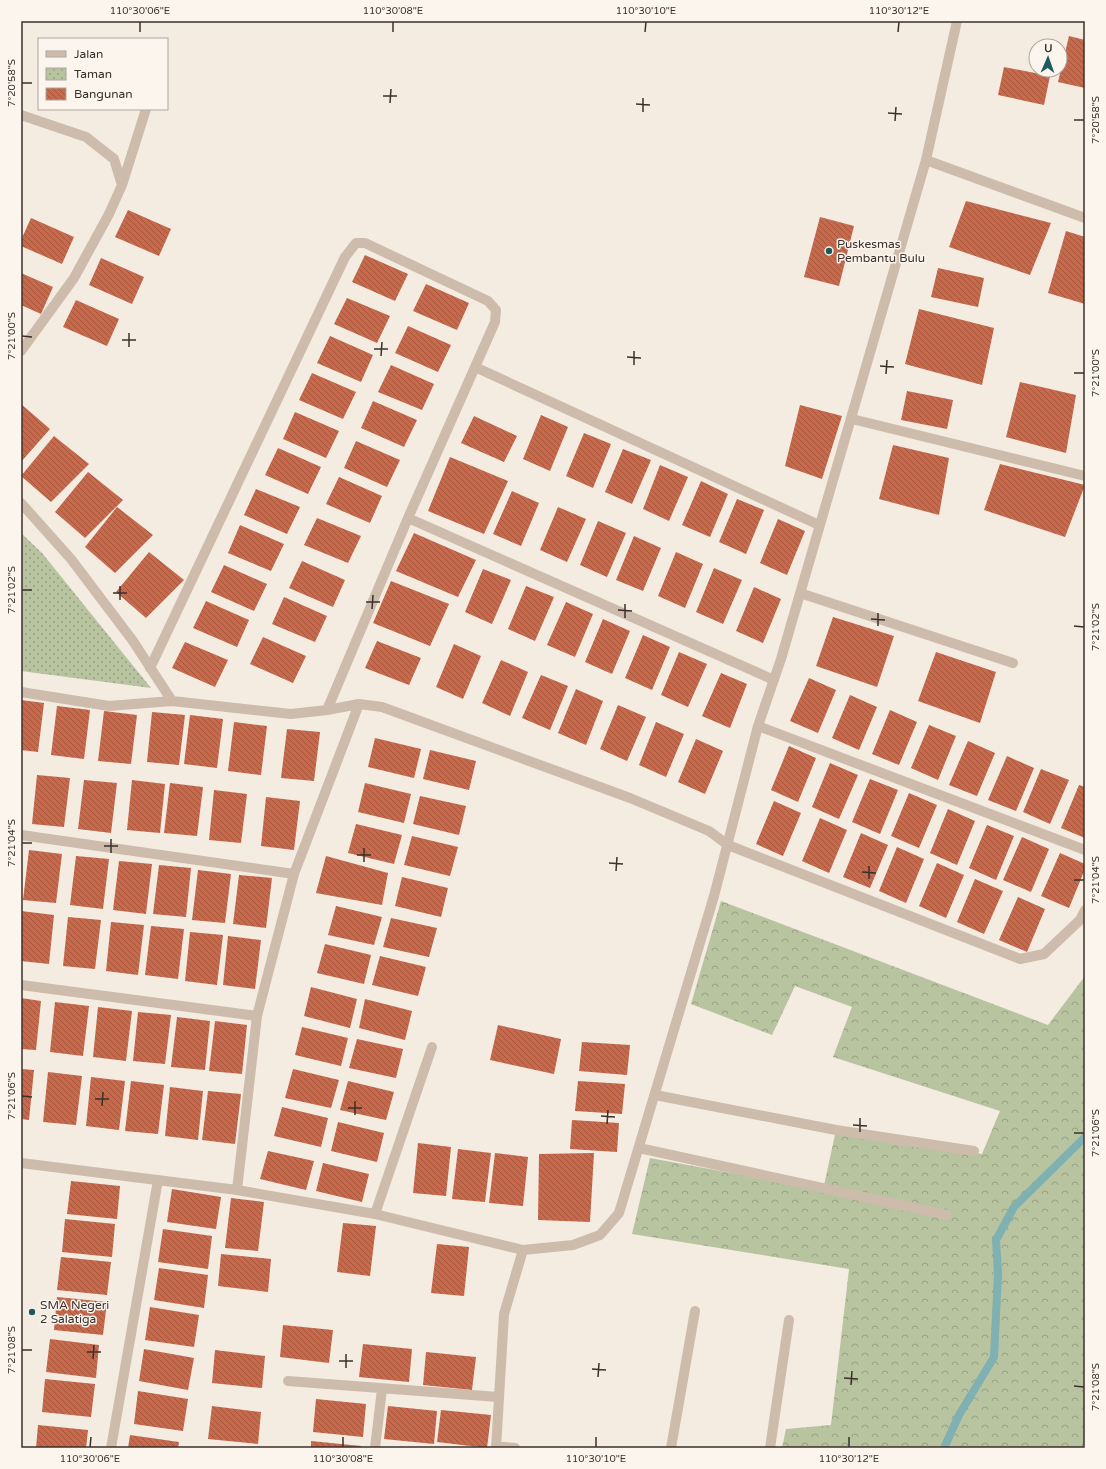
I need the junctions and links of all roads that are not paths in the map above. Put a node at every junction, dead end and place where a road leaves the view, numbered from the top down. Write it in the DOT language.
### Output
graph roads {
  1 [pos="957,21"];
  2 [pos="146,110"];
  3 [pos="21,115"];
  4 [pos="926,160"];
  5 [pos="122,185"];
  6 [pos="1085,218"];
  7 [pos="21,351"];
  8 [pos="475,367"];
  9 [pos="852,419"];
  10 [pos="1085,476"];
  11 [pos="21,503"];
  12 [pos="408,518"];
  13 [pos="820,525"];
  14 [pos="800,593"];
  15 [pos="1013,663"];
  16 [pos="150,668"];
  17 [pos="774,680"];
  18 [pos="21,692"];
  19 [pos="172,701"];
  20 [pos="359,704"];
  21 [pos="327,710"];
  22 [pos="758,726"];
  23 [pos="21,836"];
  24 [pos="728,845"];
  25 [pos="1085,850"];
  26 [pos="294,874"];
  27 [pos="1085,910"];
  28 [pos="21,985"];
  29 [pos="258,1016"];
  30 [pos="432,1047"];
  31 [pos="655,1095"];
  32 [pos="639,1148"];
  33 [pos="974,1151"];
  34 [pos="21,1163"];
  35 [pos="158,1180"];
  36 [pos="237,1190"];
  37 [pos="375,1214"];
  38 [pos="947,1215"];
  39 [pos="523,1250"];
  40 [pos="695,1311"];
  41 [pos="789,1320"];
  42 [pos="288,1381"];
  43 [pos="382,1389"];
  44 [pos="498,1398"];
  45 [pos="496,1447"];
  46 [pos="111,1448"];
  47 [pos="375,1448"];
  48 [pos="515,1448"];
  49 [pos="671,1448"];
  50 [pos="770,1448"];
  1 -- 4 [label="street"];
  2 -- 5 [label="street"];
  3 -- 5 [label="street"];
  4 -- 6 [label="street"];
  4 -- 9 [label="street"];
  5 -- 7 [label="street"];
  8 -- 12 [label="street"];
  8 -- 13 [label="street"];
  8 -- 16 [label="street"];
  9 -- 10 [label="street"];
  9 -- 13 [label="street"];
  11 -- 16 [label="street"];
  12 -- 17 [label="street"];
  12 -- 21 [label="street"];
  13 -- 14 [label="street"];
  14 -- 15 [label="street"];
  14 -- 17 [label="street"];
  16 -- 19 [label="street"];
  17 -- 22 [label="street"];
  18 -- 19 [label="street"];
  19 -- 21 [label="street"];
  20 -- 21 [label="street"];
  20 -- 24 [label="street"];
  20 -- 26 [label="street"];
  22 -- 24 [label="street"];
  22 -- 25 [label="street"];
  23 -- 26 [label="street"];
  24 -- 27 [label="street"];
  24 -- 31 [label="street"];
  26 -- 29 [label="street"];
  28 -- 29 [label="street"];
  29 -- 36 [label="street"];
  30 -- 37 [label="street"];
  31 -- 32 [label="street"];
  31 -- 33 [label="street"];
  32 -- 38 [label="street"];
  32 -- 39 [label="street"];
  34 -- 35 [label="street"];
  35 -- 36 [label="street"];
  35 -- 46 [label="street"];
  36 -- 37 [label="street"];
  37 -- 39 [label="street"];
  39 -- 44 [label="street"];
  40 -- 49 [label="street"];
  41 -- 50 [label="street"];
  42 -- 43 [label="street"];
  43 -- 44 [label="street"];
  43 -- 47 [label="street"];
  44 -- 45 [label="street"];
  45 -- 48 [label="street"];
}
